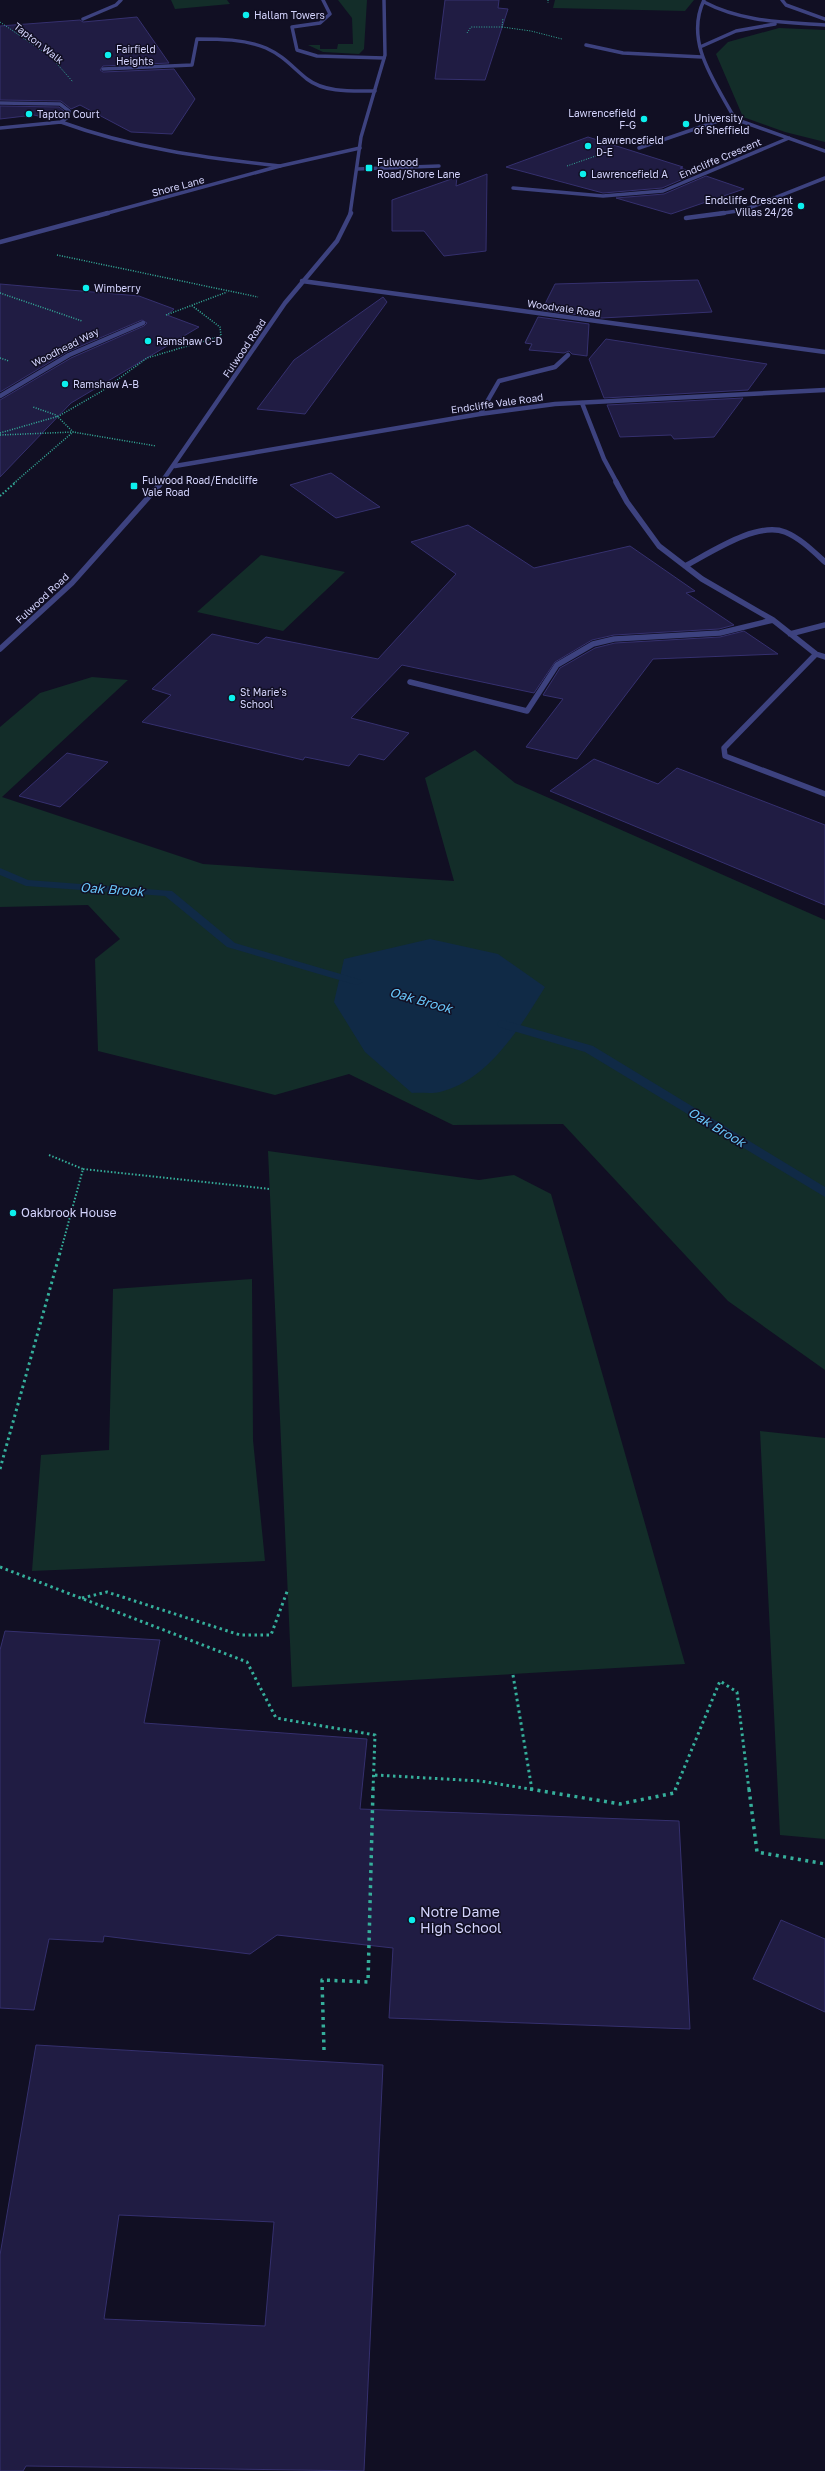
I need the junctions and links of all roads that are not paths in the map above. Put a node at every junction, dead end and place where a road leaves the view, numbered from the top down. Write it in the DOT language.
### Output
graph roads {
  1 [pos="121,0"];
  2 [pos="323,0"];
  3 [pos="384,0"];
  4 [pos="782,0"];
  5 [pos="704,1"];
  6 [pos="83,18"];
  7 [pos="825,19"];
  8 [pos="793,23"];
  9 [pos="825,25"];
  10 [pos="586,46"];
  11 [pos="700,47"];
  12 [pos="702,57"];
  13 [pos="384,58"];
  14 [pos="103,69"];
  15 [pos="374,91"];
  16 [pos="0,103"];
  17 [pos="735,119"];
  18 [pos="61,122"];
  19 [pos="0,128"];
  20 [pos="789,138"];
  21 [pos="360,148"];
  22 [pos="639,148"];
  23 [pos="825,151"];
  24 [pos="280,166"];
  25 [pos="439,166"];
  26 [pos="357,169"];
  27 [pos="825,178"];
  28 [pos="512,188"];
  29 [pos="686,218"];
  30 [pos="0,242"];
  31 [pos="302,281"];
  32 [pos="143,323"];
  33 [pos="825,352"];
  34 [pos="568,355"];
  35 [pos="825,390"];
  36 [pos="0,396"];
  37 [pos="582,403"];
  38 [pos="480,414"];
  39 [pos="175,466"];
  40 [pos="825,562"];
  41 [pos="685,566"];
  42 [pos="773,620"];
  43 [pos="825,625"];
  44 [pos="790,634"];
  45 [pos="0,649"];
  46 [pos="816,654"];
  47 [pos="825,657"];
  48 [pos="410,682"];
  49 [pos="825,794"];
  1 -- 6 [label="street"];
  2 -- 13 [label="street"];
  3 -- 13 [label="street, Fulwood Road"];
  4 -- 7 [label="street"];
  5 -- 8 [label="street"];
  5 -- 11 [label="street"];
  8 -- 9 [label="street"];
  8 -- 11 [label="street"];
  10 -- 12 [label="street"];
  11 -- 12 [label="street"];
  12 -- 17 [label="street"];
  13 -- 15 [label="street, Fulwood Road"];
  14 -- 15 [label="street"];
  15 -- 21 [label="street, Fulwood Road"];
  16 -- 18 [label="street"];
  17 -- 20 [label="street, Endcliffe Crescent"];
  17 -- 22 [label="street"];
  18 -- 19 [label="street"];
  18 -- 24 [label="street"];
  20 -- 23 [label="street, Endcliffe Crescent"];
  20 -- 28 [label="street, Endcliffe Crescent"];
  21 -- 24 [label="street, Shore Lane"];
  21 -- 26 [label="street, Fulwood Road"];
  24 -- 30 [label="street, Shore Lane"];
  25 -- 26 [label="street"];
  26 -- 31 [label="street, Fulwood Road"];
  27 -- 29 [label="street"];
  31 -- 33 [label="street, Woodvale Road"];
  31 -- 39 [label="street, Fulwood Road"];
  32 -- 36 [label="street, Woodhead Way"];
  34 -- 38 [label="street"];
  35 -- 37 [label="street, Endcliffe Vale Road"];
  37 -- 38 [label="street, Endcliffe Vale Road"];
  37 -- 41 [label="street"];
  38 -- 39 [label="street, Endcliffe Vale Road"];
  39 -- 45 [label="street, Fulwood Road"];
  40 -- 41 [label="street"];
  41 -- 42 [label="street"];
  42 -- 44 [label="street"];
  42 -- 48 [label="street"];
  43 -- 44 [label="street"];
  44 -- 46 [label="street"];
  46 -- 47 [label="street"];
  46 -- 49 [label="street"];
}
